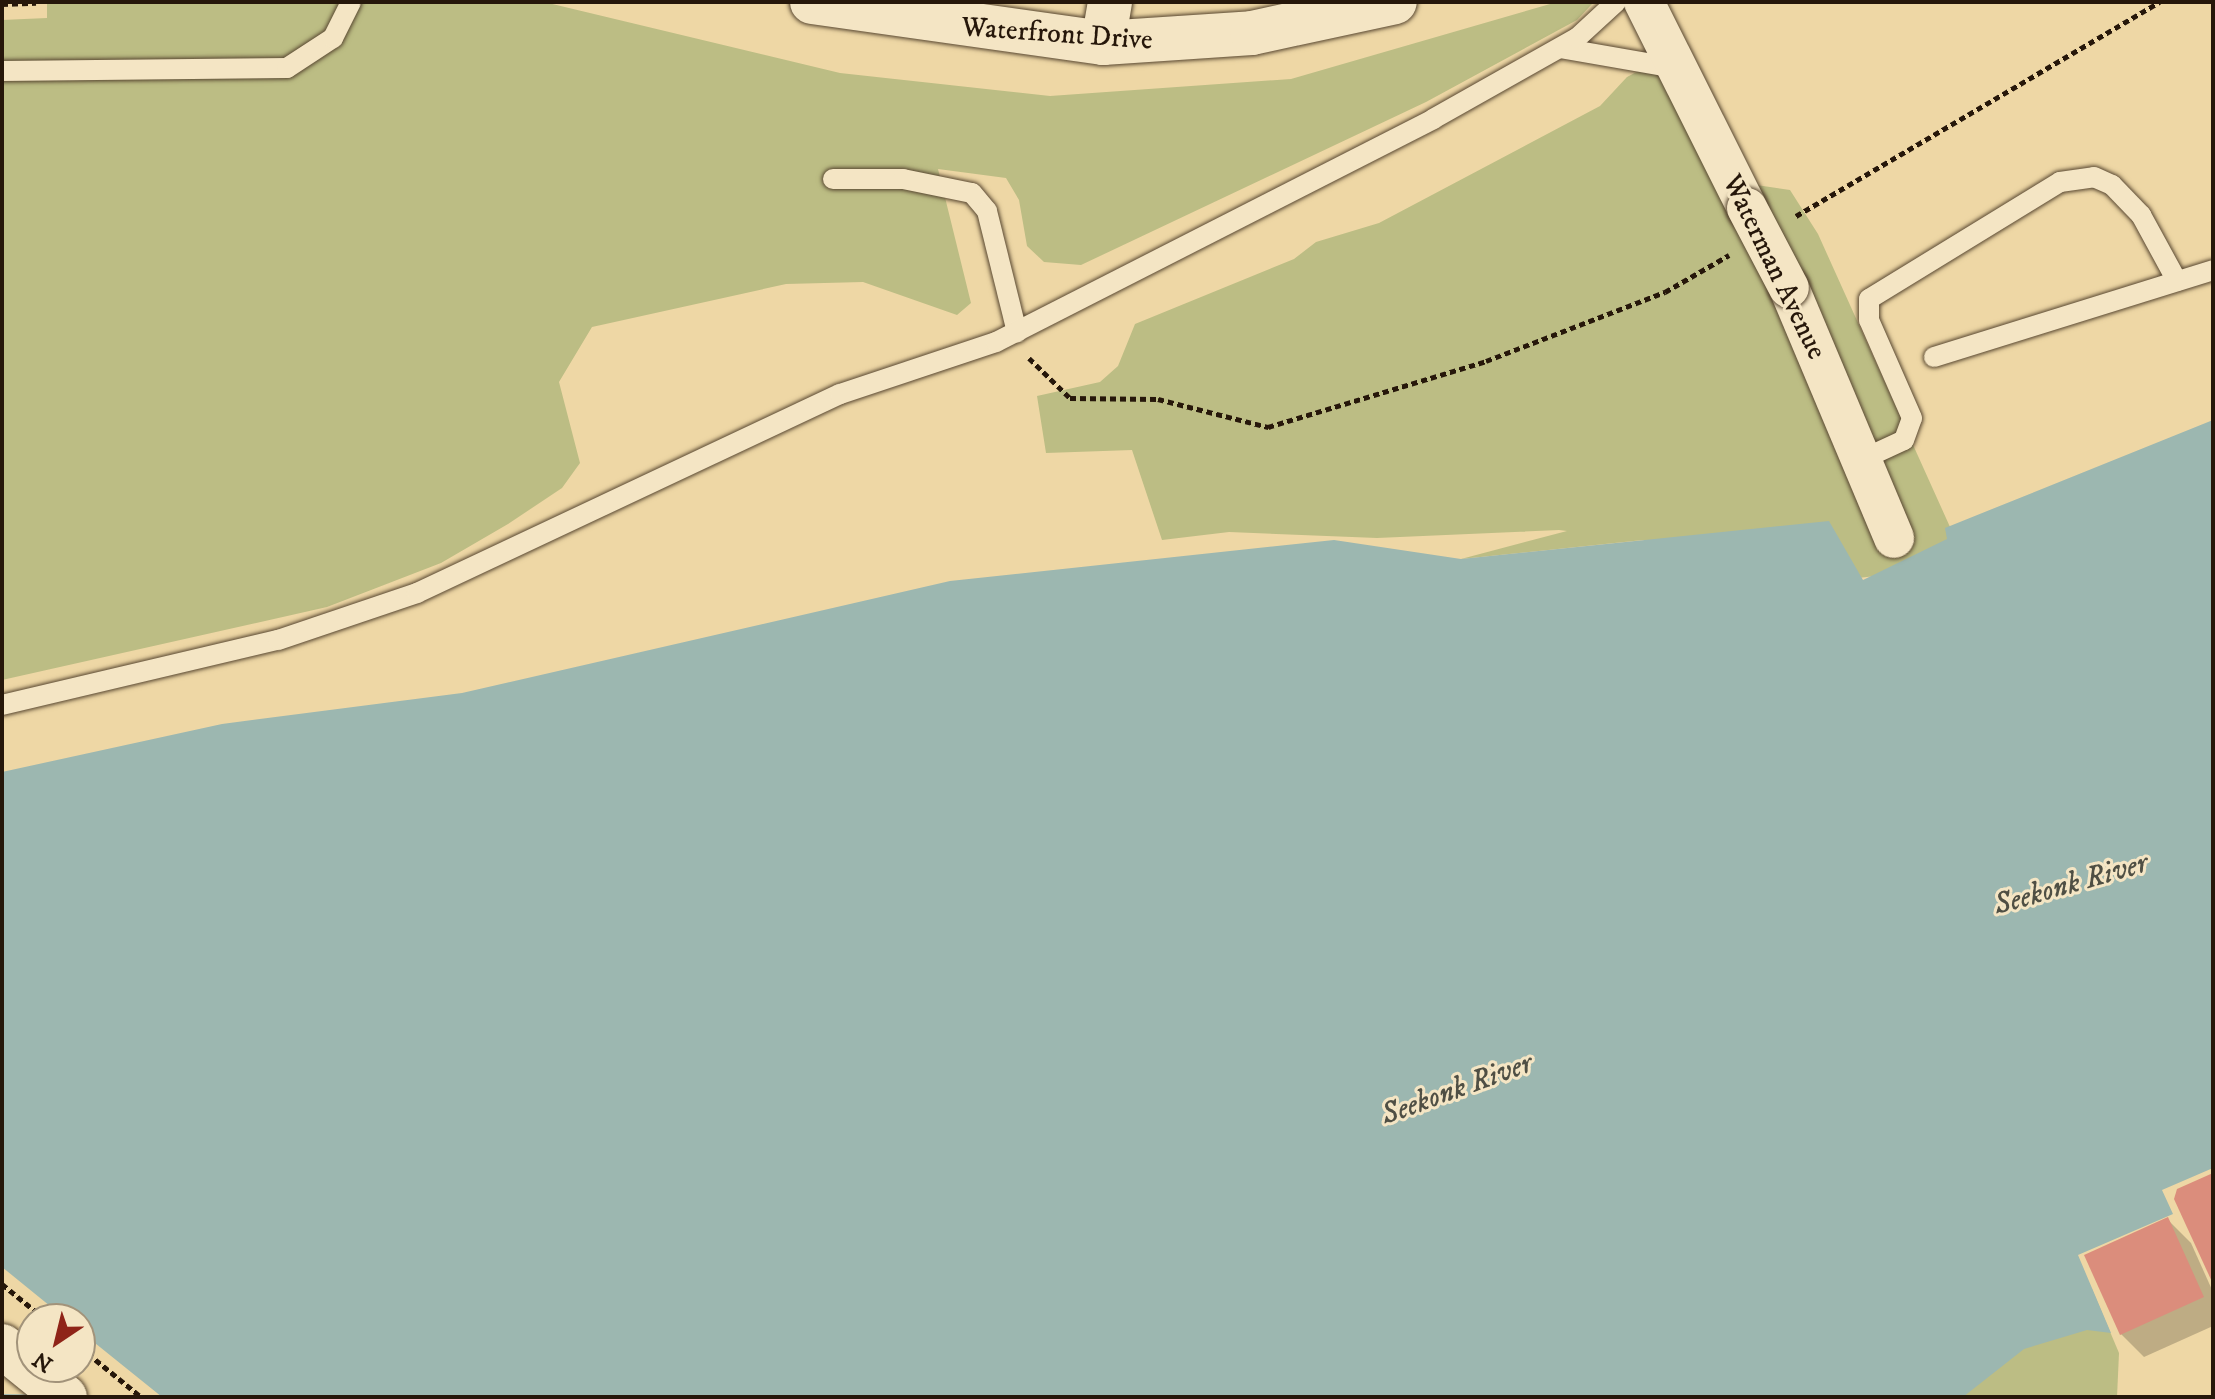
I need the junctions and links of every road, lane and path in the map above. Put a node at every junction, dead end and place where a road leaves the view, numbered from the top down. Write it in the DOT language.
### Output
graph roads {
  1 [pos="351,2"];
  2 [pos="812,2"];
  3 [pos="1395,2"];
  4 [pos="1616,2"];
  5 [pos="1644,2"];
  6 [pos="2160,2"];
  7 [pos="36,3"];
  8 [pos="2,4"];
  9 [pos="1107,23"];
  10 [pos="1561,48"];
  11 [pos="1676,68"];
  12 [pos="2,71"];
  13 [pos="833,179"];
  14 [pos="1789,220"];
  15 [pos="1734,252"];
  16 [pos="2213,270"];
  17 [pos="2177,281"];
  18 [pos="1017,332"];
  19 [pos="1934,357"];
  20 [pos="1861,460"];
  21 [pos="1894,538"];
  22 [pos="2,705"];
  23 [pos="2,1284"];
  24 [pos="25,1303"];
  25 [pos="2,1346"];
  26 [pos="96,1360"];
  27 [pos="65,1397"];
  28 [pos="141,1397"];
  1 -- 12 [label="lane"];
  2 -- 9 [label="main road, Waterfront Drive"];
  3 -- 9 [label="main road, Waterfront Drive"];
  4 -- 10 [label="lane"];
  5 -- 11 [label="street, Waterman Avenue"];
  6 -- 14 [label="path"];
  7 -- 8 [label="path"];
  10 -- 11 [label="lane"];
  10 -- 18 [label="lane"];
  11 -- 20 [label="street, Waterman Avenue, bridge"];
  13 -- 18 [label="lane"];
  15 -- 18 [label="path"];
  16 -- 17 [label="lane"];
  17 -- 19 [label="lane"];
  17 -- 20 [label="lane"];
  18 -- 22 [label="lane"];
  20 -- 21 [label="street, Waterman Avenue"];
  23 -- 24 [label="path"];
  25 -- 27 [label="main road"];
  26 -- 28 [label="path"];
}
